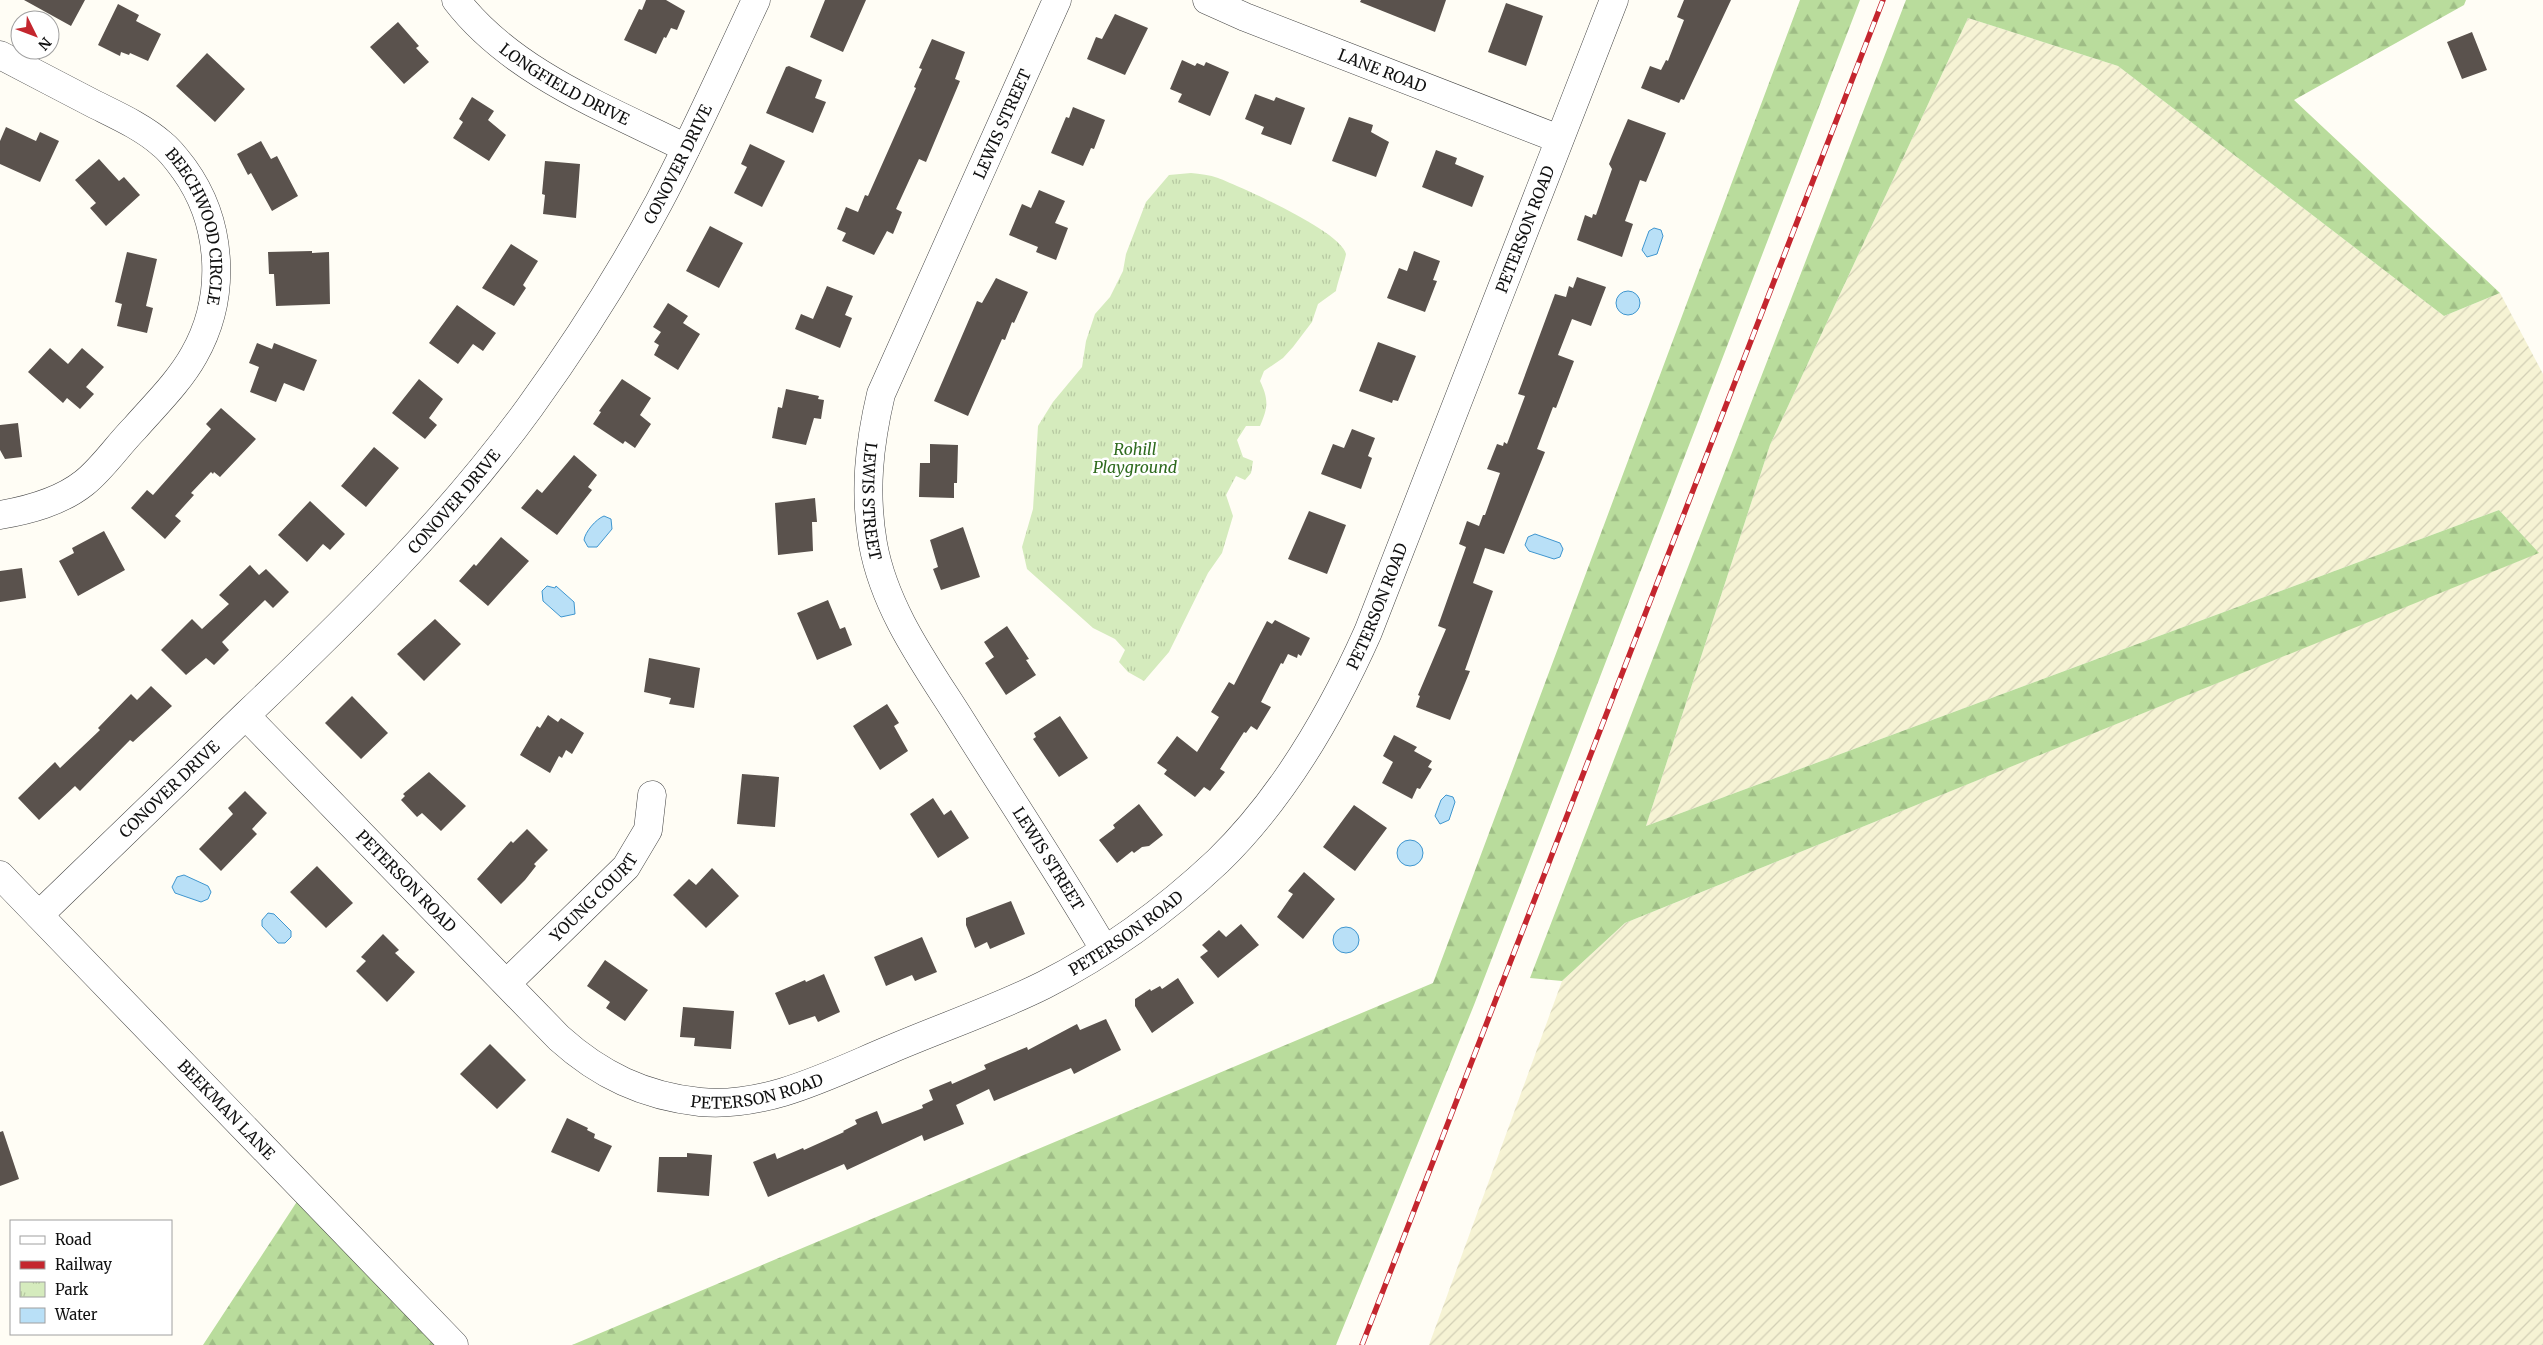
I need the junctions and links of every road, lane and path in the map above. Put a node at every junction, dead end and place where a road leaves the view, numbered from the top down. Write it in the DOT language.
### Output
graph roads {
  1 [pos="456,0"];
  2 [pos="756,0"];
  3 [pos="1057,0"];
  4 [pos="1207,0"];
  5 [pos="1614,0"];
  6 [pos="0,55"];
  7 [pos="1559,140"];
  8 [pos="686,148"];
  9 [pos="0,515"];
  10 [pos="246,716"];
  11 [pos="652,795"];
  12 [pos="0,874"];
  13 [pos="39,915"];
  14 [pos="1104,949"];
  15 [pos="506,983"];
  16 [pos="454,1345"];
  1 -- 8 [label="street, LONGFIELD DRIVE"];
  2 -- 8 [label="street, CONOVER DRIVE"];
  3 -- 14 [label="street, LEWIS STREET"];
  4 -- 7 [label="street, LANE ROAD"];
  5 -- 7 [label="street, PETERSON ROAD"];
  6 -- 9 [label="street, BEECHWOOD CIRCLE"];
  7 -- 14 [label="street, PETERSON ROAD"];
  8 -- 10 [label="street, CONOVER DRIVE"];
  10 -- 13 [label="street, CONOVER DRIVE"];
  10 -- 15 [label="street, PETERSON ROAD"];
  11 -- 15 [label="street, YOUNG COURT"];
  12 -- 13 [label="street, BEEKMAN LANE"];
  13 -- 16 [label="street, BEEKMAN LANE"];
  14 -- 15 [label="street, PETERSON ROAD"];
}
